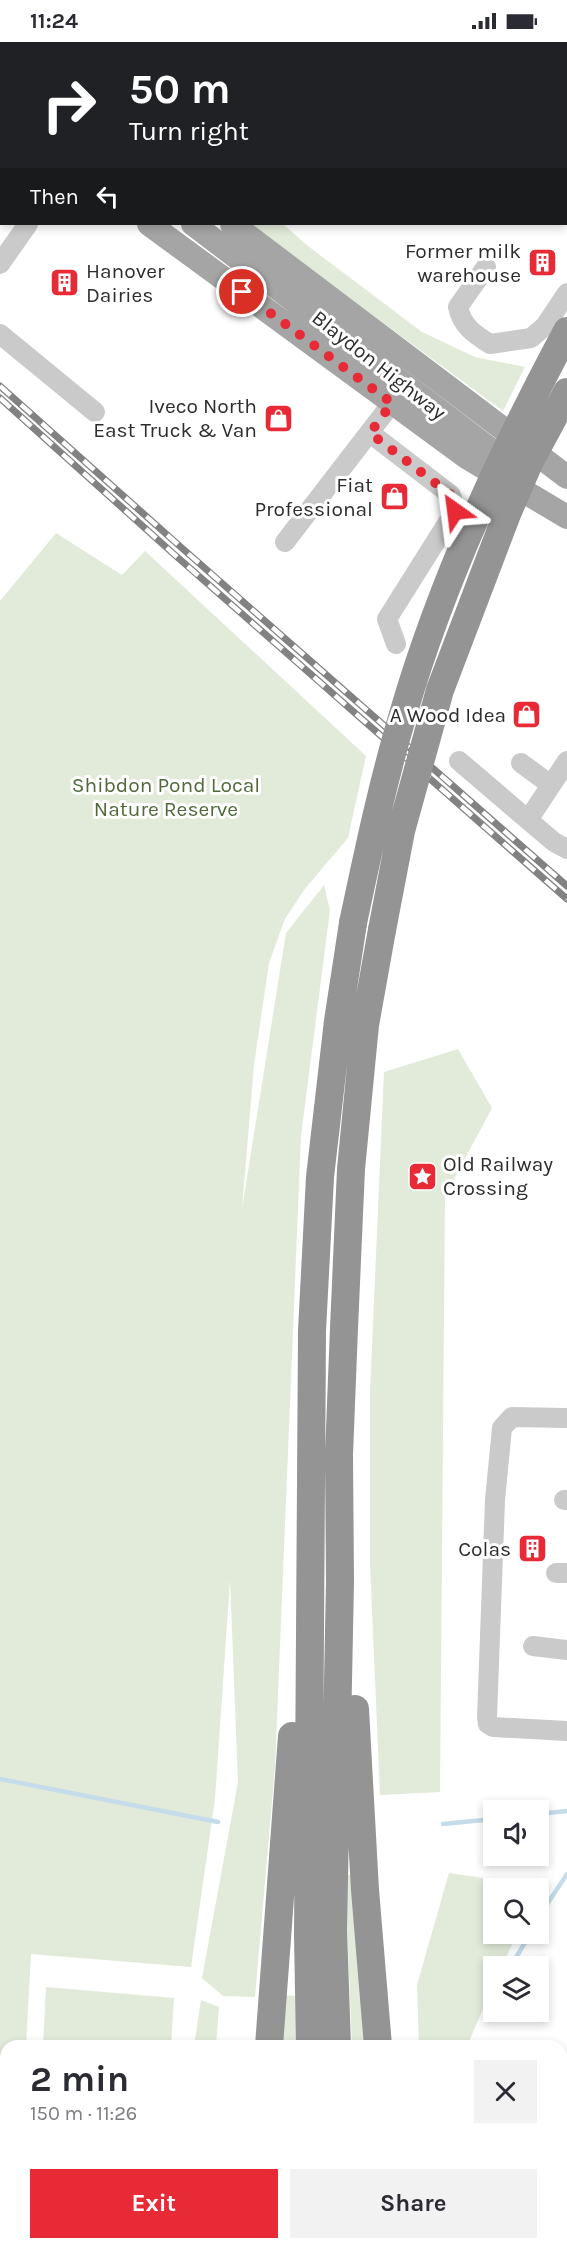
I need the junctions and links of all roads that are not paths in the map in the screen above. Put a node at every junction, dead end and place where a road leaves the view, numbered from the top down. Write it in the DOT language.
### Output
graph roads {
  1 [pos="27,225"];
  2 [pos="150,225"];
  3 [pos="194,225"];
  4 [pos="233,225"];
  5 [pos="0,264"];
  6 [pos="486,267"];
  7 [pos="567,293"];
  8 [pos="567,331"];
  9 [pos="0,334"];
  10 [pos="567,392"];
  11 [pos="392,403"];
  12 [pos="95,412"];
  13 [pos="370,433"];
  14 [pos="567,477"];
  15 [pos="567,506"];
  16 [pos="567,517"];
  17 [pos="285,542"];
  18 [pos="396,644"];
  19 [pos="459,761"];
  20 [pos="567,762"];
  21 [pos="521,763"];
  22 [pos="551,785"];
  23 [pos="528,820"];
  24 [pos="567,849"];
  25 [pos="567,1418"];
  26 [pos="340,1582"];
  27 [pos="309,1646"];
  28 [pos="533,1646"];
  29 [pos="567,1650"];
  30 [pos="567,1731"];
  31 [pos="269,2040"];
  32 [pos="310,2040"];
  33 [pos="337,2040"];
  34 [pos="377,2040"];
  1 -- 5 [label="lane"];
  2 -- 11 [label="main road"];
  3 -- 15 [label="main road, Blaydon Highway"];
  4 -- 14 [label="main road, Blaydon Highway"];
  6 -- 7 [label="lane"];
  8 -- 27 [label="highway, bridge"];
  9 -- 12 [label="lane"];
  10 -- 26 [label="highway, bridge"];
  11 -- 13 [label="lane"];
  11 -- 16 [label="main road"];
  13 -- 17 [label="lane"];
  13 -- 18 [label="lane"];
  19 -- 23 [label="lane"];
  20 -- 22 [label="lane"];
  21 -- 22 [label="lane"];
  22 -- 23 [label="lane"];
  23 -- 24 [label="lane"];
  25 -- 30 [label="lane"];
  26 -- 33 [label="highway"];
  26 -- 34 [label="highway"];
  27 -- 31 [label="highway"];
  27 -- 32 [label="highway"];
  28 -- 29 [label="lane"];
}
